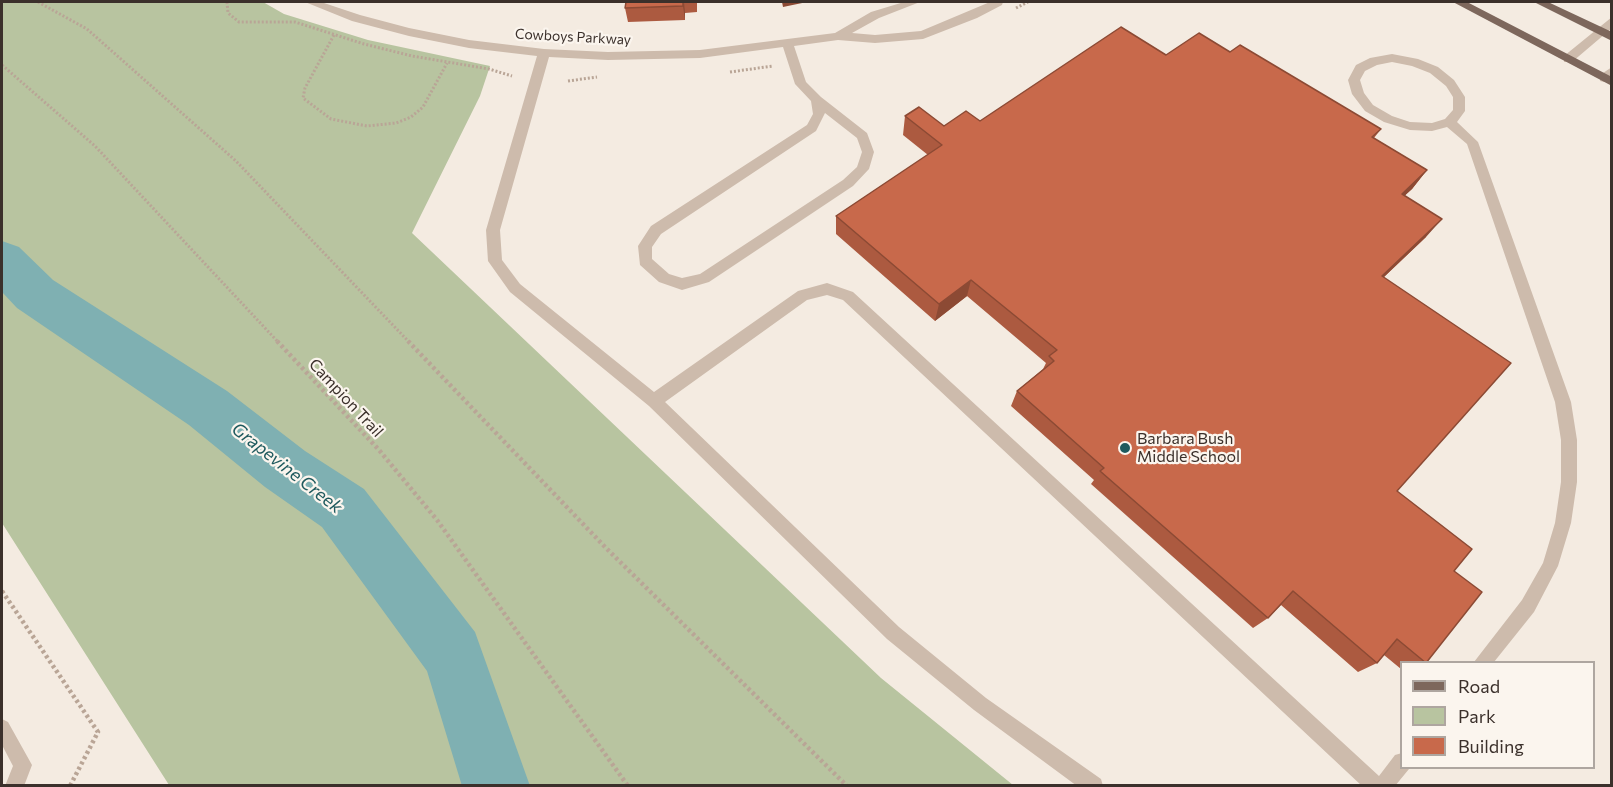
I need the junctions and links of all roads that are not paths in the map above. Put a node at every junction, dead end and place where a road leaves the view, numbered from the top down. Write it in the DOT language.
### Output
graph roads {
  1 [pos="311,2"];
  2 [pos="914,2"];
  3 [pos="998,2"];
  4 [pos="1459,2"];
  5 [pos="1540,2"];
  6 [pos="1611,21"];
  7 [pos="1599,31"];
  8 [pos="838,36"];
  9 [pos="1611,37"];
  10 [pos="788,44"];
  11 [pos="544,53"];
  12 [pos="1568,59"];
  13 [pos="1609,77"];
  14 [pos="817,100"];
  15 [pos="1449,122"];
  16 [pos="654,401"];
  17 [pos="1485,661"];
  18 [pos="2,728"];
  19 [pos="1400,763"];
  20 [pos="14,786"];
  21 [pos="1094,786"];
  22 [pos="1376,786"];
  23 [pos="1383,786"];
  1 -- 11 [label="street, Cowboys Parkway"];
  2 -- 8 [label="street, Cowboys Parkway"];
  3 -- 8 [label="street, Cowboys Parkway"];
  4 -- 12 [label="main road"];
  5 -- 7 [label="main road"];
  6 -- 7 [label="street"];
  7 -- 9 [label="main road"];
  7 -- 12 [label="street"];
  8 -- 10 [label="street, Cowboys Parkway"];
  10 -- 11 [label="street, Cowboys Parkway"];
  10 -- 14 [label="street"];
  11 -- 16 [label="street"];
  12 -- 13 [label="main road"];
  14 -- 14 [label="street"];
  15 -- 15 [label="street"];
  15 -- 17 [label="street"];
  16 -- 21 [label="street"];
  16 -- 22 [label="street"];
  18 -- 20 [label="street"];
  19 -- 23 [label="street"];
}
